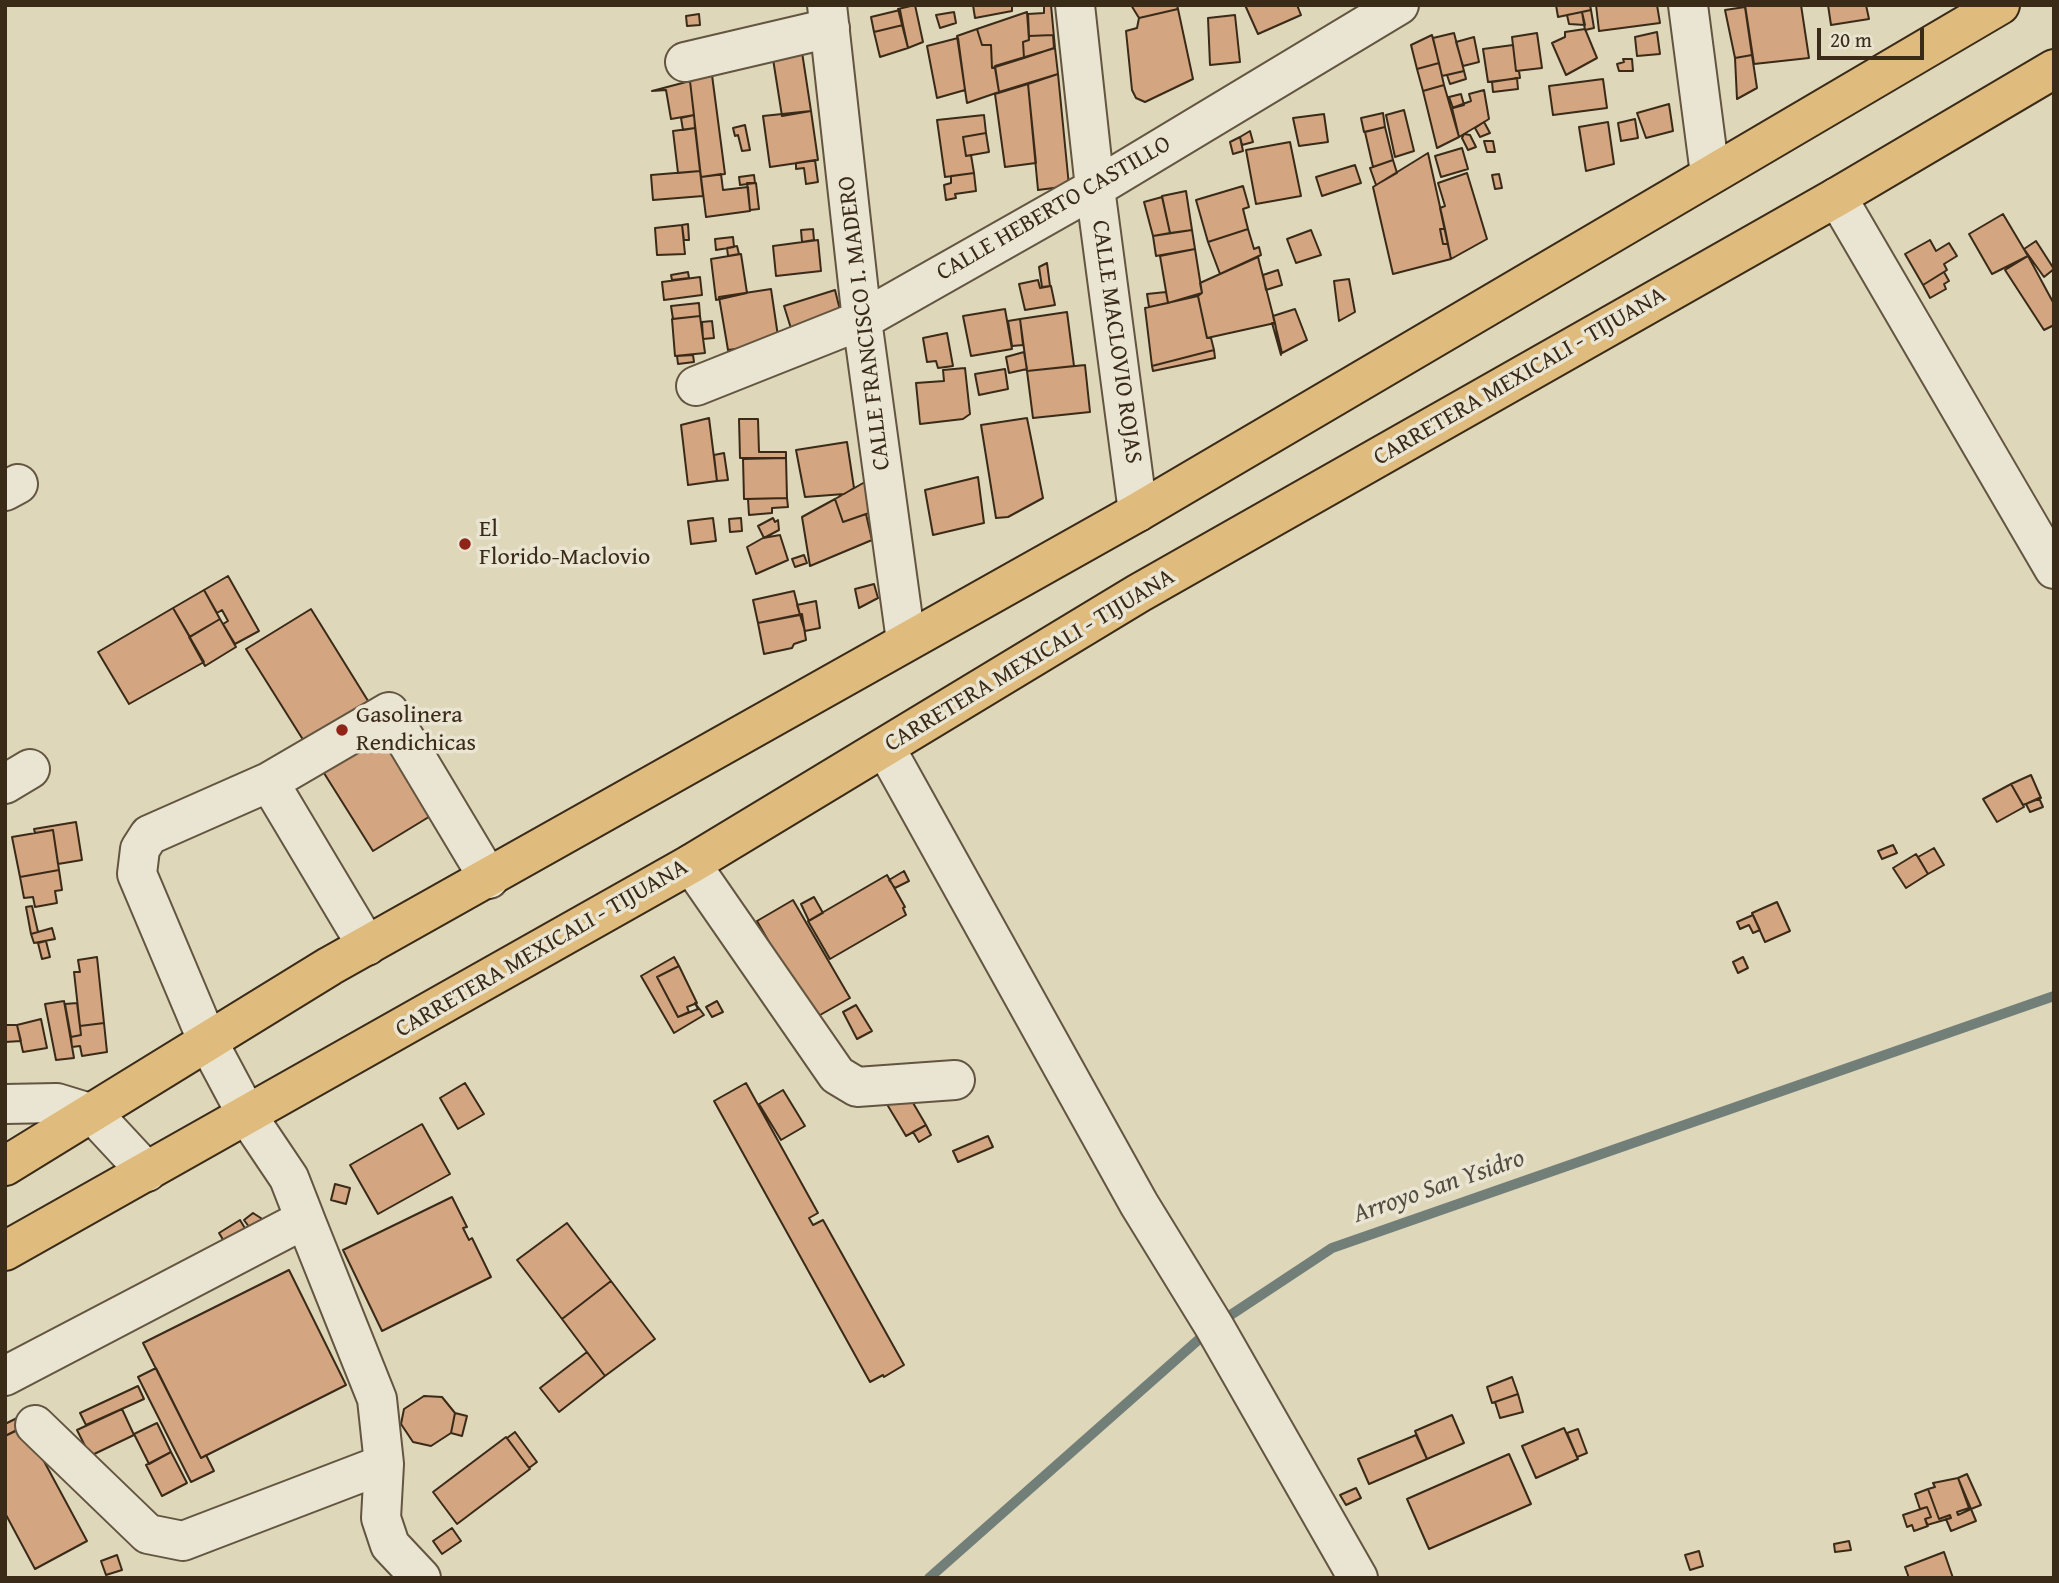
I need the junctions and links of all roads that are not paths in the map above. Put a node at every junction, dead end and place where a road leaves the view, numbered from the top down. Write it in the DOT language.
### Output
graph roads {
  1 [pos="1074,5"];
  2 [pos="1399,5"];
  3 [pos="1688,5"];
  4 [pos="2000,5"];
  5 [pos="829,16"];
  6 [pos="1351,18"];
  7 [pos="685,62"];
  8 [pos="2054,69"];
  9 [pos="1710,174"];
  10 [pos="1095,188"];
  11 [pos="1837,197"];
  12 [pos="862,320"];
  13 [pos="696,386"];
  14 [pos="1138,512"];
  15 [pos="2054,569"];
  16 [pos="906,641"];
  17 [pos="886,749"];
  18 [pos="269,782"];
  19 [pos="691,864"];
  20 [pos="488,879"];
  21 [pos="367,946"];
  22 [pos="208,1042"];
  23 [pos="955,1080"];
  24 [pos="5,1104"];
  25 [pos="93,1114"];
  26 [pos="248,1117"];
  27 [pos="5,1166"];
  28 [pos="147,1172"];
  29 [pos="305,1219"];
  30 [pos="5,1251"];
  31 [pos="5,1377"];
  32 [pos="36,1425"];
  33 [pos="384,1464"];
  34 [pos="421,1578"];
  35 [pos="1358,1578"];
  1 -- 10 [label="street, CALLE MACLOVIO ROJAS"];
  2 -- 6 [label="street, CALLE HEBERTO CASTILLO"];
  3 -- 9 [label="street"];
  4 -- 9 [label="main road"];
  5 -- 7 [label="street"];
  5 -- 12 [label="street, CALLE FRANCISCO I. MADERO"];
  6 -- 10 [label="street, CALLE HEBERTO CASTILLO"];
  8 -- 11 [label="main road, CARRETERA MEXICALI - TIJUANA"];
  9 -- 14 [label="main road"];
  10 -- 12 [label="street, CALLE HEBERTO CASTILLO"];
  10 -- 14 [label="street, CALLE MACLOVIO ROJAS"];
  11 -- 15 [label="street"];
  11 -- 17 [label="main road, CARRETERA MEXICALI - TIJUANA"];
  12 -- 13 [label="street, CALLE HEBERTO CASTILLO"];
  12 -- 16 [label="street, CALLE FRANCISCO I. MADERO"];
  14 -- 16 [label="main road"];
  16 -- 20 [label="main road"];
  17 -- 19 [label="main road, CARRETERA MEXICALI - TIJUANA"];
  17 -- 35 [label="street"];
  18 -- 20 [label="street"];
  18 -- 21 [label="street"];
  18 -- 22 [label="street"];
  19 -- 23 [label="street"];
  19 -- 26 [label="main road, CARRETERA MEXICALI - TIJUANA"];
  20 -- 21 [label="main road"];
  21 -- 22 [label="main road"];
  22 -- 25 [label="main road"];
  22 -- 26 [label="street"];
  24 -- 25 [label="street"];
  25 -- 27 [label="main road"];
  25 -- 28 [label="street"];
  26 -- 28 [label="main road, CARRETERA MEXICALI - TIJUANA"];
  26 -- 29 [label="street"];
  28 -- 30 [label="main road, CARRETERA MEXICALI - TIJUANA"];
  29 -- 31 [label="street"];
  29 -- 33 [label="street"];
  32 -- 33 [label="street"];
  33 -- 34 [label="street"];
}
